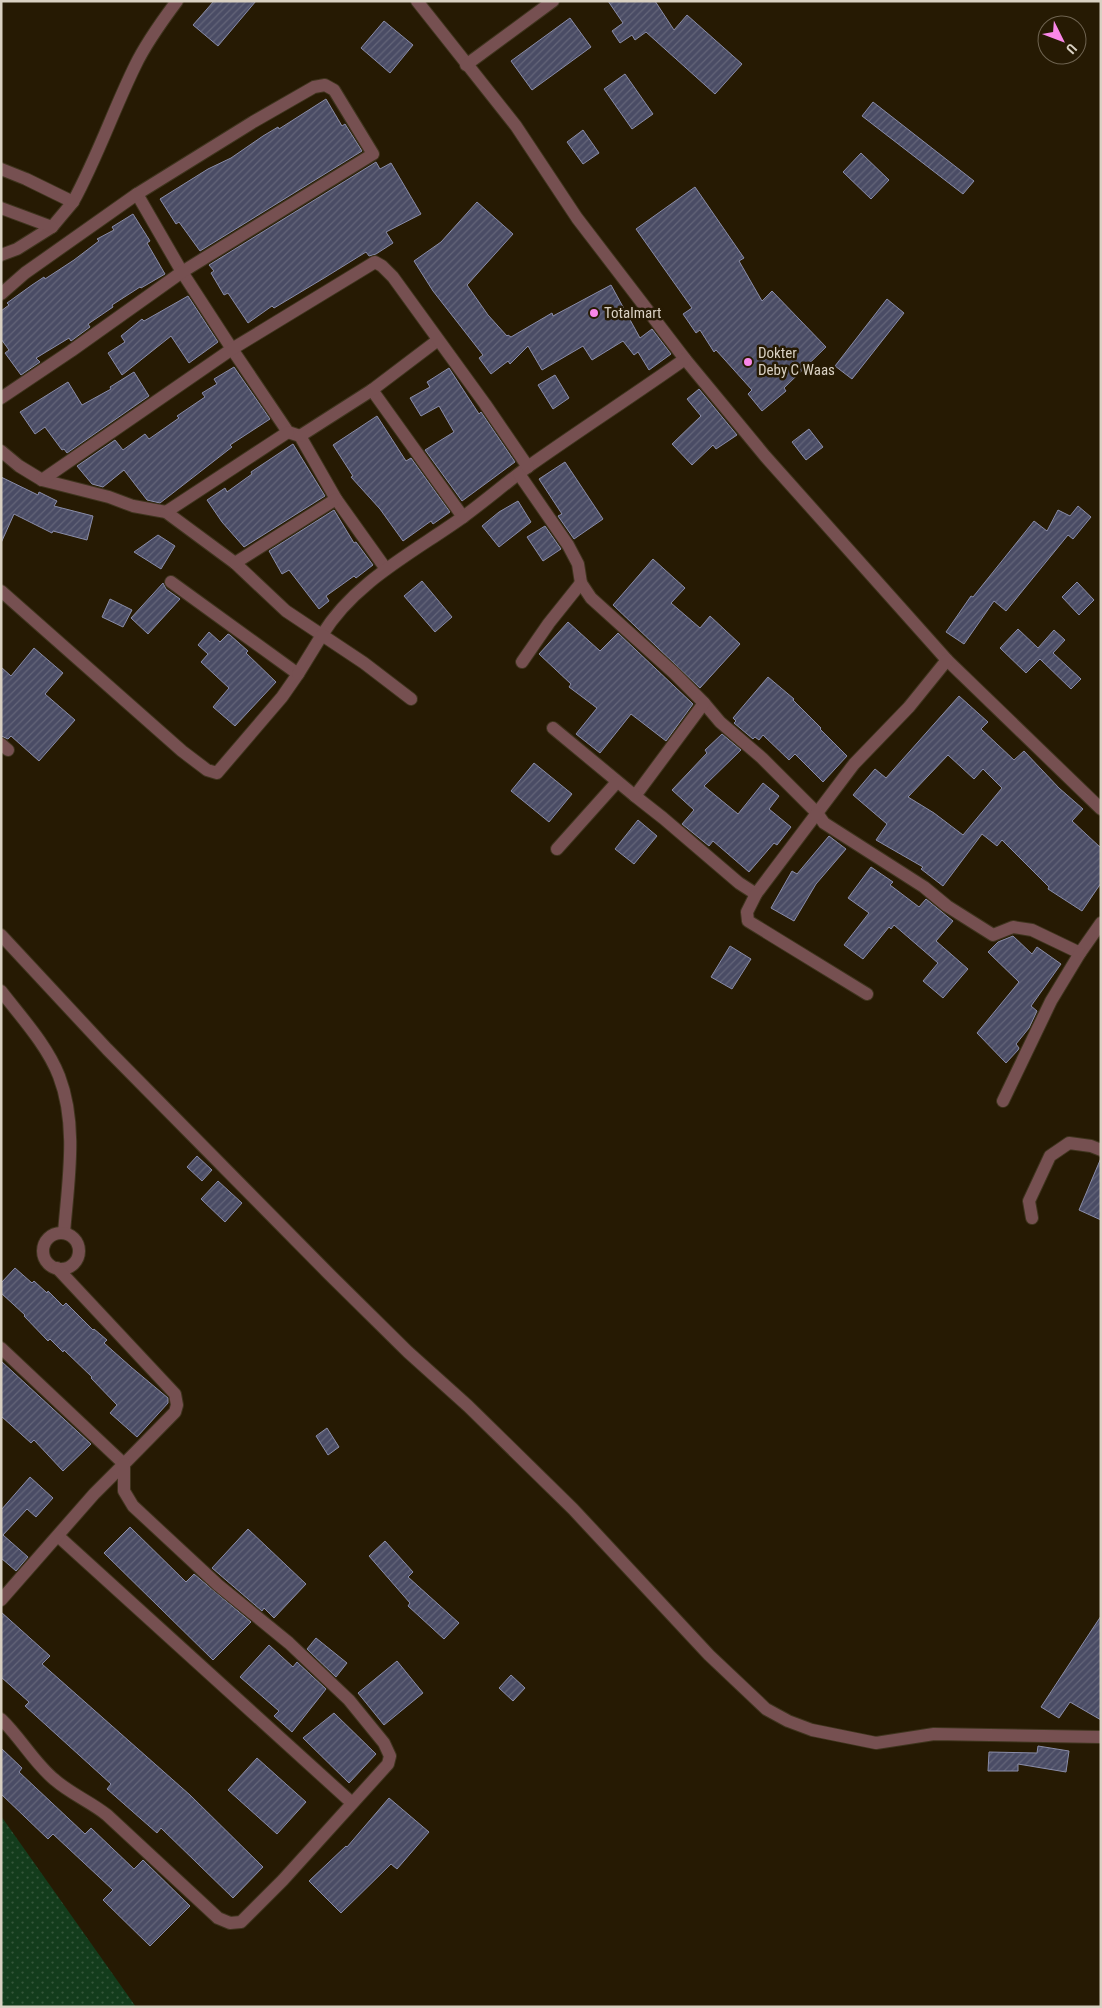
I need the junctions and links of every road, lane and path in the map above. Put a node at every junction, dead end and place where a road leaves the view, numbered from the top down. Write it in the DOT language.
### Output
graph roads {
  1 [pos="177,1"];
  2 [pos="417,1"];
  3 [pos="553,1"];
  4 [pos="466,65"];
  5 [pos="1,169"];
  6 [pos="137,194"];
  7 [pos="73,202"];
  8 [pos="1,208"];
  9 [pos="52,227"];
  10 [pos="1,255"];
  11 [pos="182,272"];
  12 [pos="1,294"];
  13 [pos="438,340"];
  14 [pos="232,349"];
  15 [pos="685,359"];
  16 [pos="372,390"];
  17 [pos="1,398"];
  18 [pos="294,434"];
  19 [pos="1,451"];
  20 [pos="524,471"];
  21 [pos="42,480"];
  22 [pos="336,499"];
  23 [pos="166,512"];
  24 [pos="463,517"];
  25 [pos="235,563"];
  26 [pos="386,569"];
  27 [pos="171,582"];
  28 [pos="581,583"];
  29 [pos="1,590"];
  30 [pos="322,635"];
  31 [pos="947,660"];
  32 [pos="522,662"];
  33 [pos="298,674"];
  34 [pos="411,699"];
  35 [pos="704,703"];
  36 [pos="553,728"];
  37 [pos="617,782"];
  38 [pos="635,796"];
  39 [pos="1101,809"];
  40 [pos="817,813"];
  41 [pos="557,849"];
  42 [pos="756,894"];
  43 [pos="1101,922"];
  44 [pos="1,935"];
  45 [pos="1080,952"];
  46 [pos="1,991"];
  47 [pos="867,994"];
  48 [pos="1003,1100"];
  49 [pos="1101,1150"];
  50 [pos="1032,1218"];
  51 [pos="64,1233"];
  52 [pos="57,1268"];
  53 [pos="1,1348"];
  54 [pos="124,1464"];
  55 [pos="58,1536"];
  56 [pos="1,1600"];
  57 [pos="1,1718"];
  58 [pos="1101,1737"];
  59 [pos="352,1803"];
  1 -- 7 [label="street"];
  2 -- 4 [label="street"];
  3 -- 4 [label="street"];
  4 -- 15 [label="street"];
  5 -- 7 [label="street"];
  6 -- 11 [label="street"];
  6 -- 11 [label="street"];
  6 -- 12 [label="street"];
  7 -- 9 [label="street"];
  8 -- 9 [label="street"];
  9 -- 10 [label="street"];
  11 -- 14 [label="street"];
  11 -- 17 [label="street"];
  13 -- 14 [label="street"];
  13 -- 16 [label="street"];
  13 -- 20 [label="street"];
  14 -- 18 [label="street"];
  14 -- 21 [label="street"];
  15 -- 20 [label="street"];
  15 -- 31 [label="street"];
  16 -- 18 [label="street"];
  16 -- 24 [label="street"];
  18 -- 22 [label="street"];
  18 -- 23 [label="street"];
  19 -- 21 [label="street"];
  20 -- 24 [label="street"];
  20 -- 28 [label="street"];
  21 -- 23 [label="street"];
  22 -- 25 [label="street"];
  22 -- 26 [label="street"];
  23 -- 25 [label="street"];
  24 -- 26 [label="street"];
  25 -- 30 [label="street"];
  26 -- 30 [label="street"];
  27 -- 33 [label="street"];
  28 -- 32 [label="street"];
  28 -- 35 [label="street"];
  29 -- 33 [label="street"];
  30 -- 33 [label="street"];
  30 -- 34 [label="street"];
  31 -- 39 [label="street"];
  31 -- 40 [label="street"];
  35 -- 38 [label="street"];
  35 -- 40 [label="street"];
  36 -- 37 [label="street"];
  37 -- 38 [label="street"];
  37 -- 41 [label="street"];
  38 -- 42 [label="street"];
  40 -- 42 [label="street"];
  40 -- 45 [label="street"];
  42 -- 47 [label="street"];
  43 -- 45 [label="street"];
  44 -- 58 [label="street"];
  45 -- 48 [label="street"];
  46 -- 51 [label="street"];
  49 -- 50 [label="street"];
  51 -- 52 [label="street"];
  51 -- 52 [label="street"];
  52 -- 54 [label="street"];
  53 -- 54 [label="street"];
  54 -- 55 [label="street"];
  54 -- 59 [label="street"];
  55 -- 56 [label="street"];
  55 -- 59 [label="street"];
  57 -- 59 [label="street"];
}
